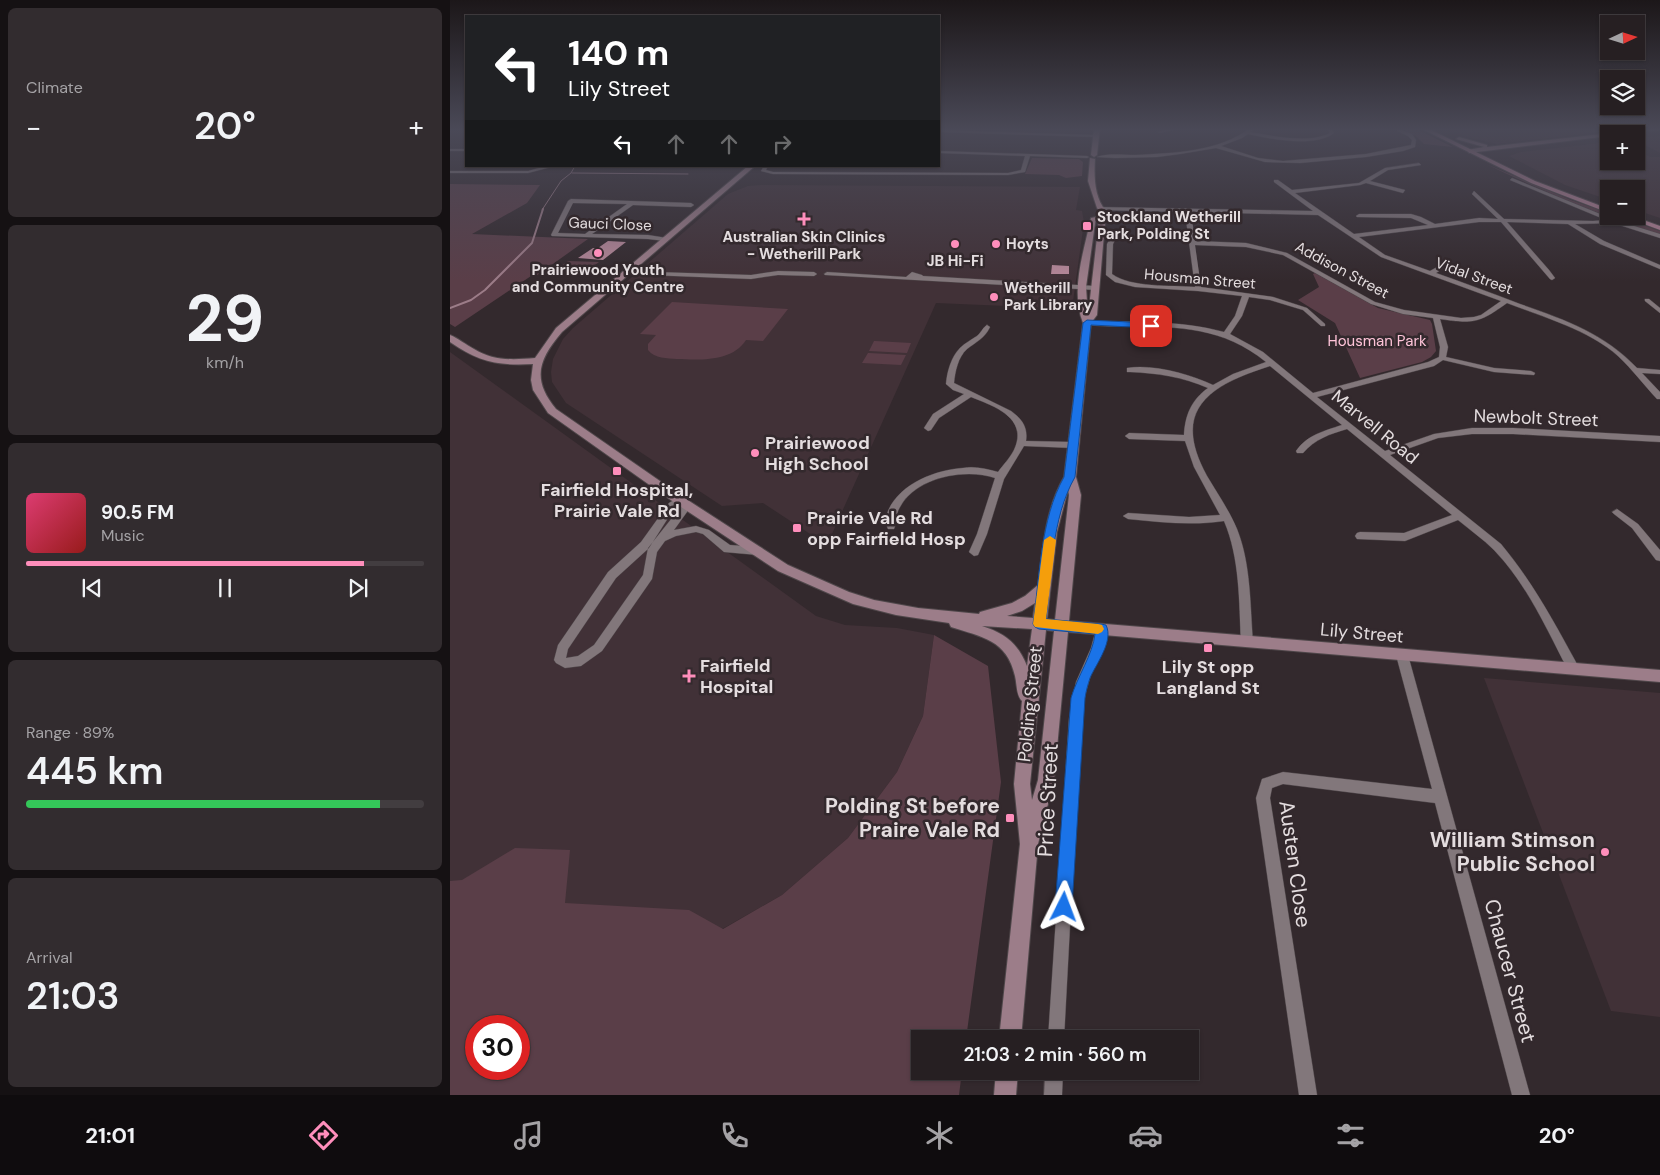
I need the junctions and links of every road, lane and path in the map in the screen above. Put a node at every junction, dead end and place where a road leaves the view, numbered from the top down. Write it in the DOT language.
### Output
graph roads {
  1 [pos="737,179"];
  2 [pos="1091,179"];
  3 [pos="1369,179"];
  4 [pos="1528,179"];
  5 [pos="1542,179"];
  6 [pos="1276,180"];
  7 [pos="1512,180"];
  8 [pos="1366,181"];
  9 [pos="1403,191"];
  10 [pos="1290,192"];
  11 [pos="1474,194"];
  12 [pos="1600,202"];
  13 [pos="632,203"];
  14 [pos="691,206"];
  15 [pos="1600,207"];
  16 [pos="1100,208"];
  17 [pos="1188,211"];
  18 [pos="1319,213"];
  19 [pos="1359,216"];
  20 [pos="1600,216"];
  21 [pos="1645,218"];
  22 [pos="1502,220"];
  23 [pos="1600,221"];
  24 [pos="1570,222"];
  25 [pos="1645,223"];
  26 [pos="1660,223"];
  27 [pos="1626,225"];
  28 [pos="1435,226"];
  29 [pos="1660,228"];
  30 [pos="586,236"];
  31 [pos="1114,236"];
  32 [pos="1352,236"];
  33 [pos="1660,236"];
  34 [pos="666,239"];
  35 [pos="1192,243"];
  36 [pos="1448,263"];
  37 [pos="1660,267"];
  38 [pos="627,271"];
  39 [pos="1430,274"];
  40 [pos="1552,278"];
  41 [pos="1084,284"];
  42 [pos="1095,284"];
  43 [pos="1198,289"];
  44 [pos="1246,294"];
  45 [pos="1647,300"];
  46 [pos="1506,301"];
  47 [pos="1660,311"];
  48 [pos="1436,317"];
  49 [pos="1087,323"];
  50 [pos="1323,325"];
  51 [pos="987,327"];
  52 [pos="1225,335"];
  53 [pos="450,338"];
  54 [pos="1442,358"];
  55 [pos="537,361"];
  56 [pos="1271,363"];
  57 [pos="1130,370"];
  58 [pos="1636,370"];
  59 [pos="1660,372"];
  60 [pos="1531,373"];
  61 [pos="1212,387"];
  62 [pos="970,394"];
  63 [pos="1311,396"];
  64 [pos="1660,397"];
  65 [pos="1348,426"];
  66 [pos="928,428"];
  67 [pos="1129,436"];
  68 [pos="1187,438"];
  69 [pos="1660,440"];
  70 [pos="1021,443"];
  71 [pos="1073,445"];
  72 [pos="1300,451"];
  73 [pos="1384,454"];
  74 [pos="1000,476"];
  75 [pos="1070,477"];
  76 [pos="683,502"];
  77 [pos="1617,512"];
  78 [pos="1128,516"];
  79 [pos="1460,516"];
  80 [pos="1226,517"];
  81 [pos="891,527"];
  82 [pos="1360,536"];
  83 [pos="661,538"];
  84 [pos="758,551"];
  85 [pos="974,552"];
  86 [pos="1660,557"];
  87 [pos="1044,588"];
  88 [pos="933,617"];
  89 [pos="972,619"];
  90 [pos="1039,624"];
  91 [pos="1062,626"];
  92 [pos="1101,629"];
  93 [pos="1247,642"];
  94 [pos="1402,656"];
  95 [pos="1573,668"];
  96 [pos="1660,676"];
  97 [pos="1028,716"];
  98 [pos="1441,797"];
  99 [pos="1029,844"];
  100 [pos="1011,1030"];
  101 [pos="1057,1030"];
  102 [pos="1006,1080"];
  103 [pos="1053,1080"];
  104 [pos="1005,1095"];
  105 [pos="1052,1095"];
  106 [pos="1308,1095"];
  107 [pos="1521,1095"];
  1 -- 34 [label="main road"];
  2 -- 16 [label="main road, Polding Street"];
  3 -- 8 [label="street"];
  4 -- 15 [label="main road"];
  5 -- 12 [label="main road"];
  6 -- 10 [label="street, Vidal Street"];
  7 -- 20 [label="street"];
  8 -- 9 [label="street"];
  8 -- 10 [label="street"];
  10 -- 18 [label="street, Vidal Street"];
  11 -- 22 [label="street"];
  13 -- 14 [label="street"];
  13 -- 30 [label="street"];
  13 -- 30 [label="street, Gauci Close"];
  16 -- 17 [label="street"];
  16 -- 41 [label="main road, Polding Street"];
  16 -- 42 [label="main road, Polding Street"];
  17 -- 18 [label="street"];
  17 -- 35 [label="street"];
  18 -- 32 [label="street, Vidal Street"];
  19 -- 28 [label="street"];
  21 -- 26 [label="main road"];
  22 -- 24 [label="street"];
  22 -- 28 [label="street"];
  22 -- 40 [label="street"];
  23 -- 24 [label="street"];
  24 -- 37 [label="street"];
  25 -- 29 [label="main road"];
  27 -- 33 [label="street"];
  28 -- 32 [label="street"];
  30 -- 34 [label="street, Gauci Close"];
  31 -- 43 [label="street, Housman Street"];
  32 -- 39 [label="street, Vidal Street"];
  34 -- 38 [label="main road"];
  35 -- 43 [label="street"];
  35 -- 48 [label="street, Addison Street"];
  36 -- 39 [label="street"];
  38 -- 41 [label="street"];
  38 -- 55 [label="main road"];
  39 -- 46 [label="street, Vidal Street"];
  41 -- 42 [label="street"];
  41 -- 49 [label="main road, Polding Street"];
  42 -- 49 [label="main road, Polding Street"];
  43 -- 44 [label="street, Housman Street"];
  44 -- 50 [label="street, Housman Street"];
  44 -- 52 [label="street"];
  45 -- 47 [label="street"];
  46 -- 48 [label="street, Addison Street"];
  46 -- 58 [label="street, Vidal Street"];
  48 -- 54 [label="street"];
  49 -- 52 [label="street, Marvell Road"];
  49 -- 71 [label="main road, Polding Street"];
  51 -- 62 [label="street"];
  52 -- 56 [label="street, Marvell Road"];
  53 -- 55 [label="main road"];
  54 -- 60 [label="street"];
  54 -- 63 [label="street"];
  55 -- 76 [label="main road"];
  56 -- 61 [label="street"];
  56 -- 63 [label="street, Marvell Road"];
  57 -- 61 [label="street"];
  58 -- 59 [label="street"];
  58 -- 64 [label="street, Vidal Street"];
  61 -- 68 [label="street"];
  62 -- 66 [label="street"];
  62 -- 70 [label="street"];
  63 -- 65 [label="street, Marvell Road"];
  65 -- 72 [label="street"];
  65 -- 73 [label="street, Marvell Road"];
  67 -- 68 [label="street"];
  68 -- 80 [label="street"];
  69 -- 73 [label="street, Newbolt Street"];
  70 -- 71 [label="street"];
  70 -- 74 [label="street"];
  71 -- 75 [label="main road, Polding Street"];
  73 -- 79 [label="street, Marvell Road"];
  74 -- 81 [label="street"];
  74 -- 85 [label="street"];
  75 -- 87 [label="main road, Polding Street"];
  75 -- 91 [label="main road, Polding Street"];
  76 -- 83 [label="street"];
  76 -- 83 [label="street"];
  76 -- 84 [label="main road"];
  77 -- 86 [label="street"];
  78 -- 80 [label="street"];
  79 -- 82 [label="street"];
  79 -- 95 [label="street, Marvell Road"];
  80 -- 93 [label="street"];
  83 -- 84 [label="street"];
  84 -- 88 [label="main road"];
  87 -- 89 [label="main road"];
  87 -- 90 [label="main road, Polding Street"];
  88 -- 89 [label="main road, Lily Street"];
  88 -- 97 [label="main road"];
  89 -- 90 [label="main road, Lily Street"];
  90 -- 91 [label="main road, Lily Street"];
  90 -- 97 [label="main road, Polding Street"];
  91 -- 92 [label="main road, Lily Street"];
  91 -- 99 [label="main road, Polding Street"];
  92 -- 93 [label="main road, Lily Street"];
  92 -- 101 [label="street, Price Street"];
  93 -- 94 [label="main road, Lily Street"];
  94 -- 95 [label="main road, Lily Street"];
  94 -- 98 [label="street, Chaucer Street"];
  95 -- 96 [label="main road, Lily Street"];
  97 -- 99 [label="main road, Polding Street"];
  98 -- 106 [label="street, Austen Close"];
  98 -- 107 [label="street, Chaucer Street"];
  99 -- 100 [label="main road, Polding Street"];
  102 -- 104 [label="main road"];
  103 -- 105 [label="street"];
}
